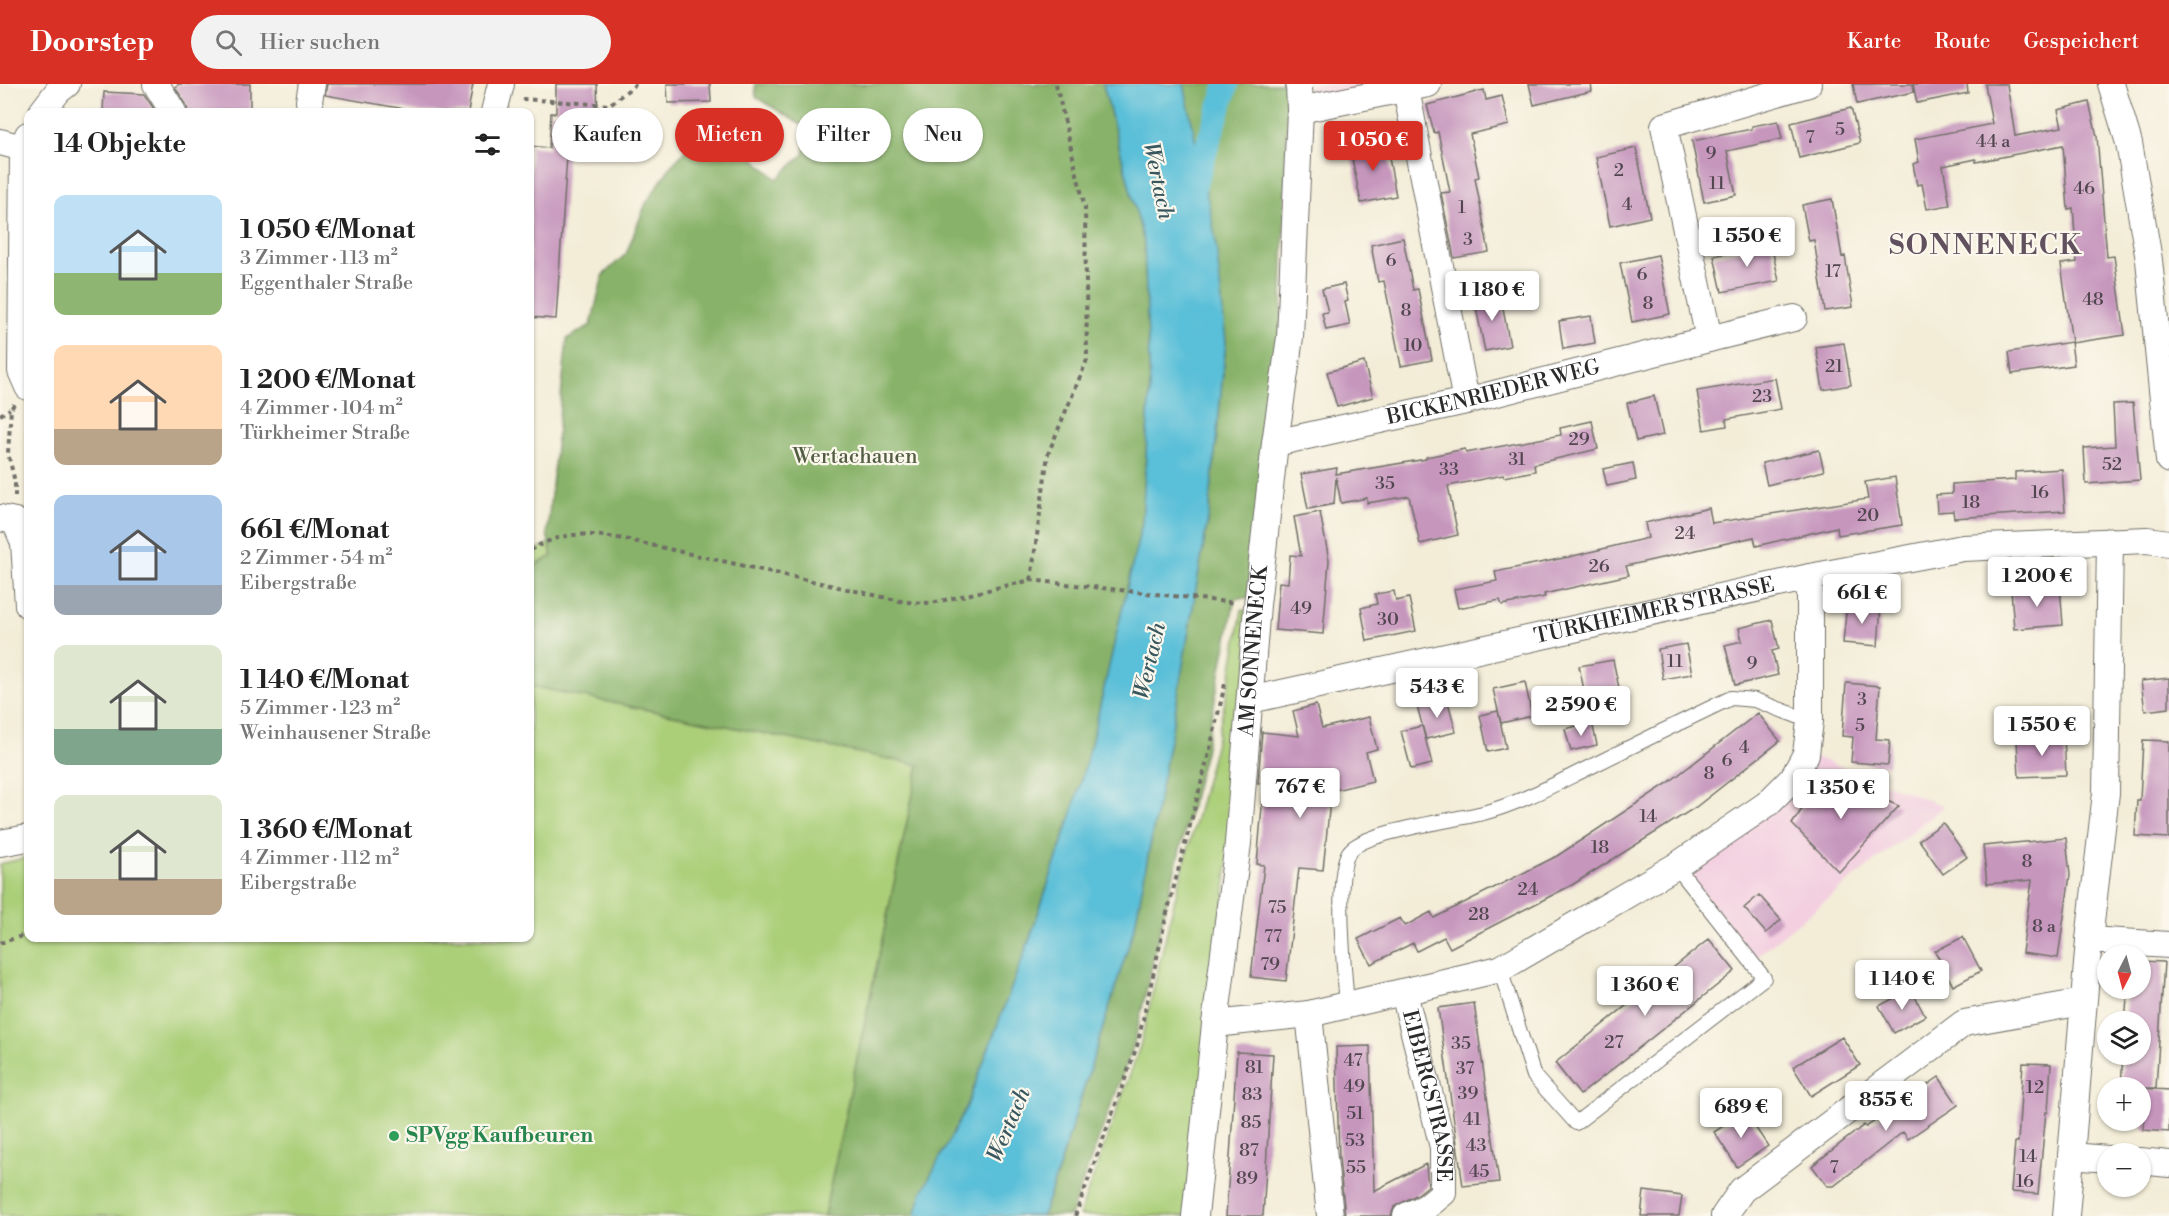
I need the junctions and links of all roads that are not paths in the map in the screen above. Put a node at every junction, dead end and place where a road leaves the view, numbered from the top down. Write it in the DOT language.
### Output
graph roads {
  1 [pos="156,84"];
  2 [pos="312,84"];
  3 [pos="1299,84"];
  4 [pos="1808,84"];
  5 [pos="2111,84"];
  6 [pos="60,86"];
  7 [pos="1417,87"];
  8 [pos="45,108"];
  9 [pos="170,108"];
  10 [pos="310,108"];
  11 [pos="1300,110"];
  12 [pos="17,142"];
  13 [pos="2161,289"];
  14 [pos="1794,318"];
  15 [pos="1709,339"];
  16 [pos="24,378"];
  17 [pos="1466,401"];
  18 [pos="1275,443"];
  19 [pos="2169,460"];
  20 [pos="8,520"];
  21 [pos="2110,542"];
  22 [pos="24,543"];
  23 [pos="2169,543"];
  24 [pos="1810,576"];
  25 [pos="1250,700"];
  26 [pos="1810,721"];
  27 [pos="24,839"];
  28 [pos="0,843"];
  29 [pos="1676,866"];
  30 [pos="2088,940"];
  31 [pos="2169,945"];
  32 [pos="1500,969"];
  33 [pos="1404,993"];
  34 [pos="2083,1002"];
  35 [pos="1347,1006"];
  36 [pos="1309,1014"];
  37 [pos="1215,1024"];
  38 [pos="2071,1156"];
  39 [pos="2097,1158"];
  40 [pos="2151,1162"];
  41 [pos="2169,1164"];
  42 [pos="1195,1216"];
  43 [pos="1330,1216"];
  44 [pos="1407,1216"];
  45 [pos="1724,1216"];
  46 [pos="2066,1216"];
  1 -- 9 [label="street"];
  2 -- 10 [label="street"];
  3 -- 11 [label="street, AM SONNENECK"];
  4 -- 15 [label="street"];
  5 -- 13 [label="street"];
  6 -- 8 [label="street"];
  7 -- 11 [label="street"];
  7 -- 17 [label="street"];
  11 -- 18 [label="street, AM SONNENECK"];
  12 -- 16 [label="street"];
  13 -- 19 [label="street"];
  14 -- 15 [label="street, BICKENRIEDER WEG"];
  15 -- 17 [label="street, BICKENRIEDER WEG"];
  17 -- 18 [label="street, BICKENRIEDER WEG"];
  18 -- 25 [label="street, AM SONNENECK"];
  20 -- 22 [label="street"];
  21 -- 23 [label="street, TÜRKHEIMER STRASSE"];
  21 -- 24 [label="street, TÜRKHEIMER STRASSE"];
  21 -- 30 [label="street"];
  24 -- 25 [label="street, TÜRKHEIMER STRASSE"];
  24 -- 26 [label="street, EIBERGSTRASSE"];
  25 -- 37 [label="street, AM SONNENECK"];
  26 -- 29 [label="street, EIBERGSTRASSE"];
  26 -- 35 [label="lane"];
  27 -- 28 [label="street"];
  29 -- 32 [label="street, EIBERGSTRASSE"];
  29 -- 32 [label="lane"];
  30 -- 31 [label="street"];
  30 -- 34 [label="street"];
  32 -- 33 [label="street, EIBERGSTRASSE"];
  33 -- 35 [label="street, EIBERGSTRASSE"];
  33 -- 44 [label="street, EIBERGSTRASSE"];
  34 -- 38 [label="street"];
  34 -- 45 [label="street"];
  35 -- 36 [label="street, EIBERGSTRASSE"];
  36 -- 37 [label="street, EIBERGSTRASSE"];
  36 -- 43 [label="street"];
  37 -- 42 [label="street, AM SONNENECK"];
  38 -- 39 [label="street"];
  38 -- 46 [label="street"];
  40 -- 41 [label="street"];
}
